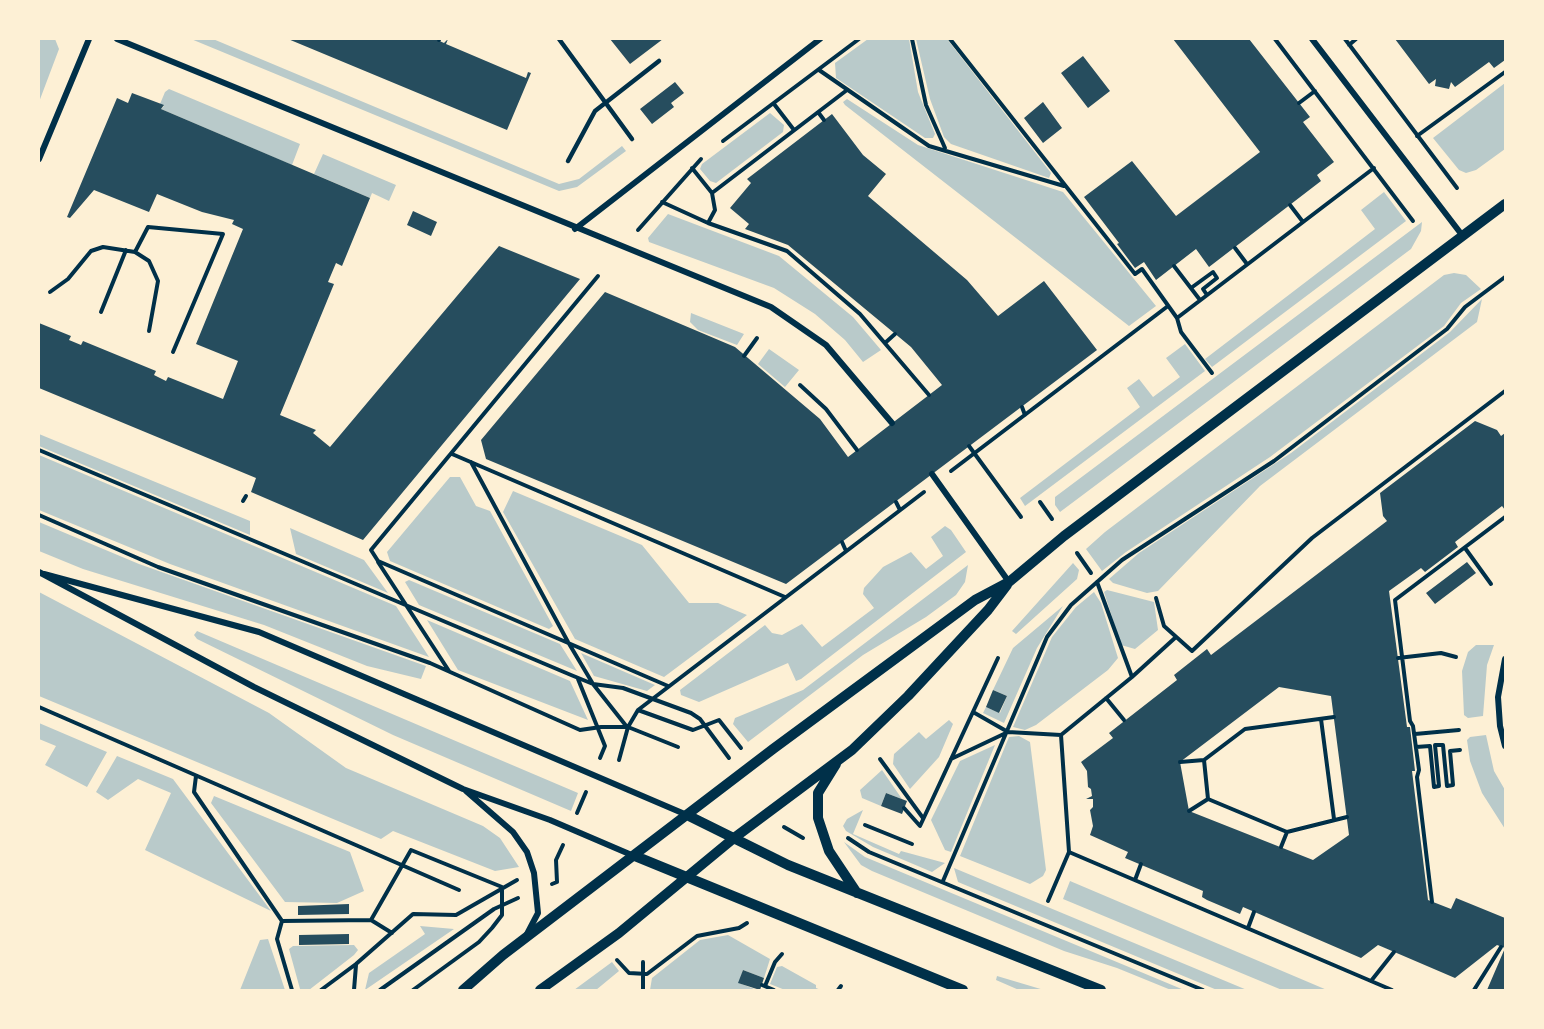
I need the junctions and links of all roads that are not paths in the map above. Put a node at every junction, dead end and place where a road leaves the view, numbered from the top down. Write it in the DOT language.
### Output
graph roads {
  1 [pos="89,39"];
  2 [pos="117,39"];
  3 [pos="559,39"];
  4 [pos="820,39"];
  5 [pos="1312,39"];
  6 [pos="659,61"];
  7 [pos="604,101"];
  8 [pos="632,139"];
  9 [pos="39,159"];
  10 [pos="568,161"];
  11 [pos="1505,204"];
  12 [pos="575,229"];
  13 [pos="1462,235"];
  14 [pos="892,423"];
  15 [pos="932,474"];
  16 [pos="41,573"];
  17 [pos="1009,582"];
  18 [pos="1505,659"];
  19 [pos="1505,746"];
  20 [pos="839,759"];
  21 [pos="463,789"];
  22 [pos="687,815"];
  23 [pos="734,838"];
  24 [pos="634,856"];
  25 [pos="687,877"];
  26 [pos="857,893"];
  27 [pos="526,938"];
  28 [pos="463,990"];
  29 [pos="540,990"];
  30 [pos="963,990"];
  31 [pos="1101,990"];
  1 -- 9 [label="street"];
  2 -- 12 [label="street"];
  3 -- 7 [label="lane"];
  4 -- 12 [label="street"];
  5 -- 13 [label="street"];
  6 -- 7 [label="lane"];
  7 -- 8 [label="lane"];
  7 -- 10 [label="lane"];
  11 -- 13 [label="street"];
  12 -- 14 [label="street"];
  13 -- 17 [label="street"];
  15 -- 17 [label="street"];
  16 -- 21 [label="street"];
  16 -- 22 [label="street"];
  17 -- 20 [label="street"];
  17 -- 22 [label="street"];
  18 -- 19 [label="street"];
  20 -- 23 [label="street"];
  20 -- 26 [label="street"];
  21 -- 24 [label="street"];
  21 -- 27 [label="street"];
  22 -- 23 [label="street"];
  22 -- 24 [label="street"];
  23 -- 25 [label="street"];
  23 -- 26 [label="street"];
  24 -- 25 [label="street"];
  24 -- 27 [label="street"];
  25 -- 29 [label="street"];
  25 -- 30 [label="street"];
  26 -- 31 [label="street"];
  27 -- 28 [label="street"];
}
